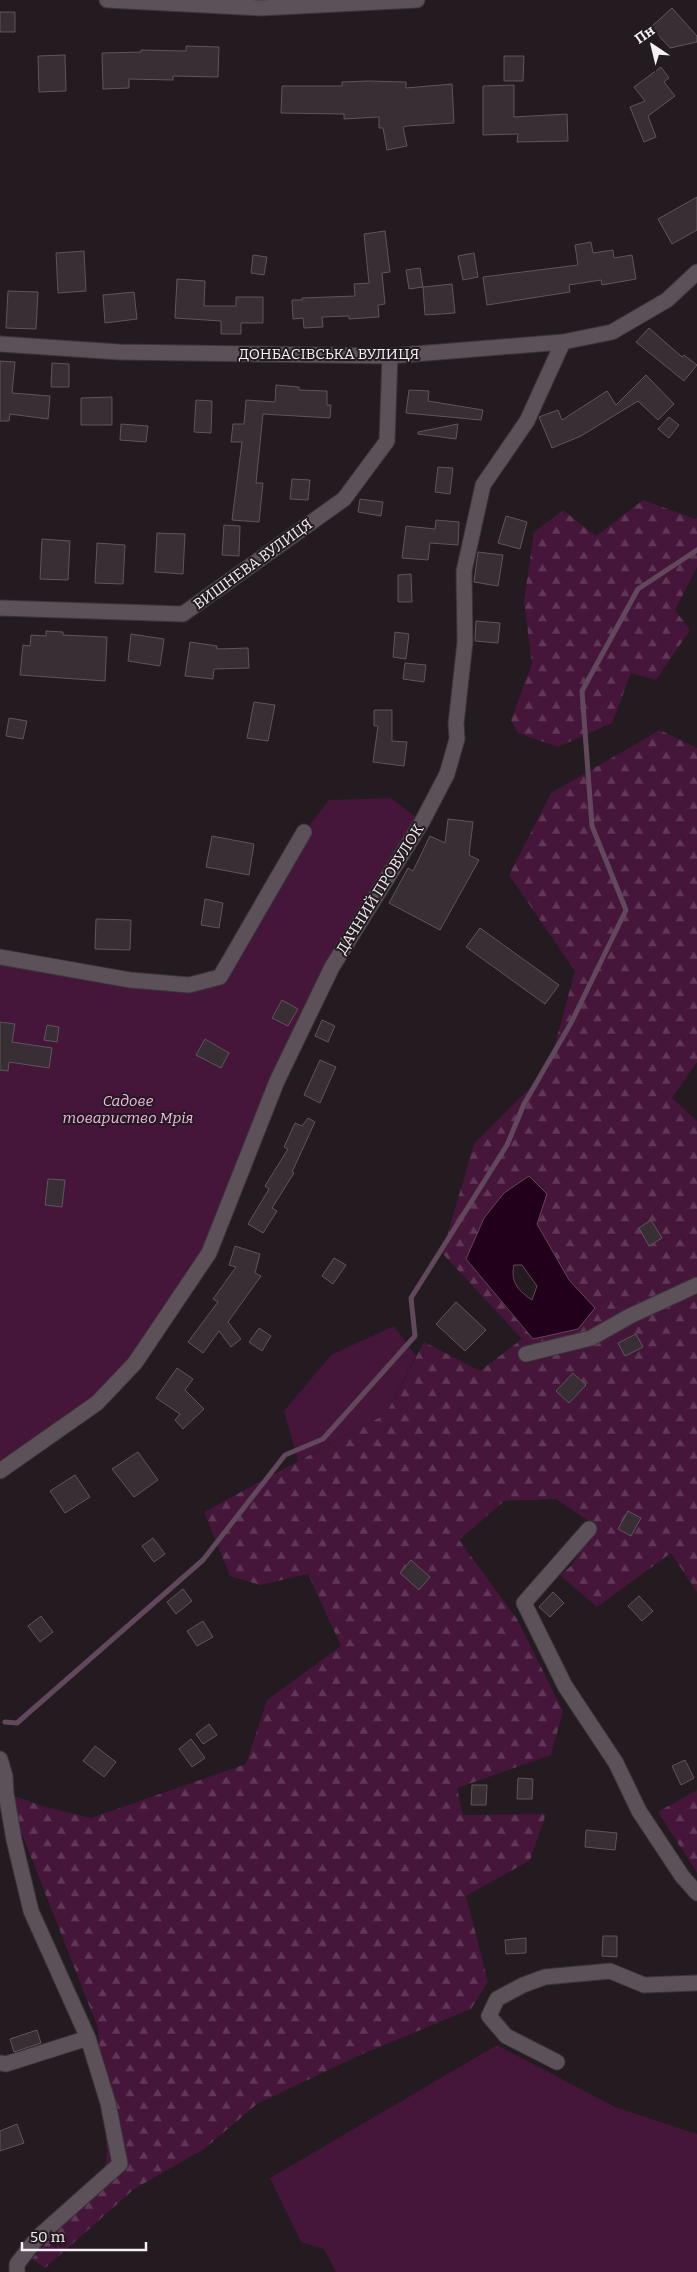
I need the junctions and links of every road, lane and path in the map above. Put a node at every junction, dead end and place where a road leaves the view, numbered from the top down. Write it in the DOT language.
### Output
graph roads {
  1 [pos="107,0"];
  2 [pos="417,0"];
  3 [pos="697,272"];
  4 [pos="563,342"];
  5 [pos="0,344"];
  6 [pos="390,356"];
  7 [pos="0,608"];
  8 [pos="304,832"];
  9 [pos="0,957"];
  10 [pos="697,1285"];
  11 [pos="526,1354"];
  12 [pos="0,1471"];
  13 [pos="589,1529"];
  14 [pos="0,1759"];
  15 [pos="697,1894"];
  16 [pos="697,1983"];
  17 [pos="88,2038"];
  18 [pos="558,2062"];
  19 [pos="0,2063"];
  20 [pos="16,2272"];
  1 -- 2 [label="street"];
  3 -- 4 [label="street, ДОНБАСІВСЬКА ВУЛИЦЯ"];
  4 -- 6 [label="street, ДОНБАСІВСЬКА ВУЛИЦЯ"];
  4 -- 12 [label="street, ДАЧНИЙ ПРОВУЛОК"];
  5 -- 6 [label="street, ДОНБАСІВСЬКА ВУЛИЦЯ"];
  6 -- 7 [label="street, ВИШНЕВА ВУЛИЦЯ"];
  8 -- 9 [label="street"];
  10 -- 11 [label="street"];
  13 -- 15 [label="street"];
  14 -- 17 [label="street"];
  16 -- 18 [label="street"];
  17 -- 19 [label="street"];
  17 -- 20 [label="street"];
}
